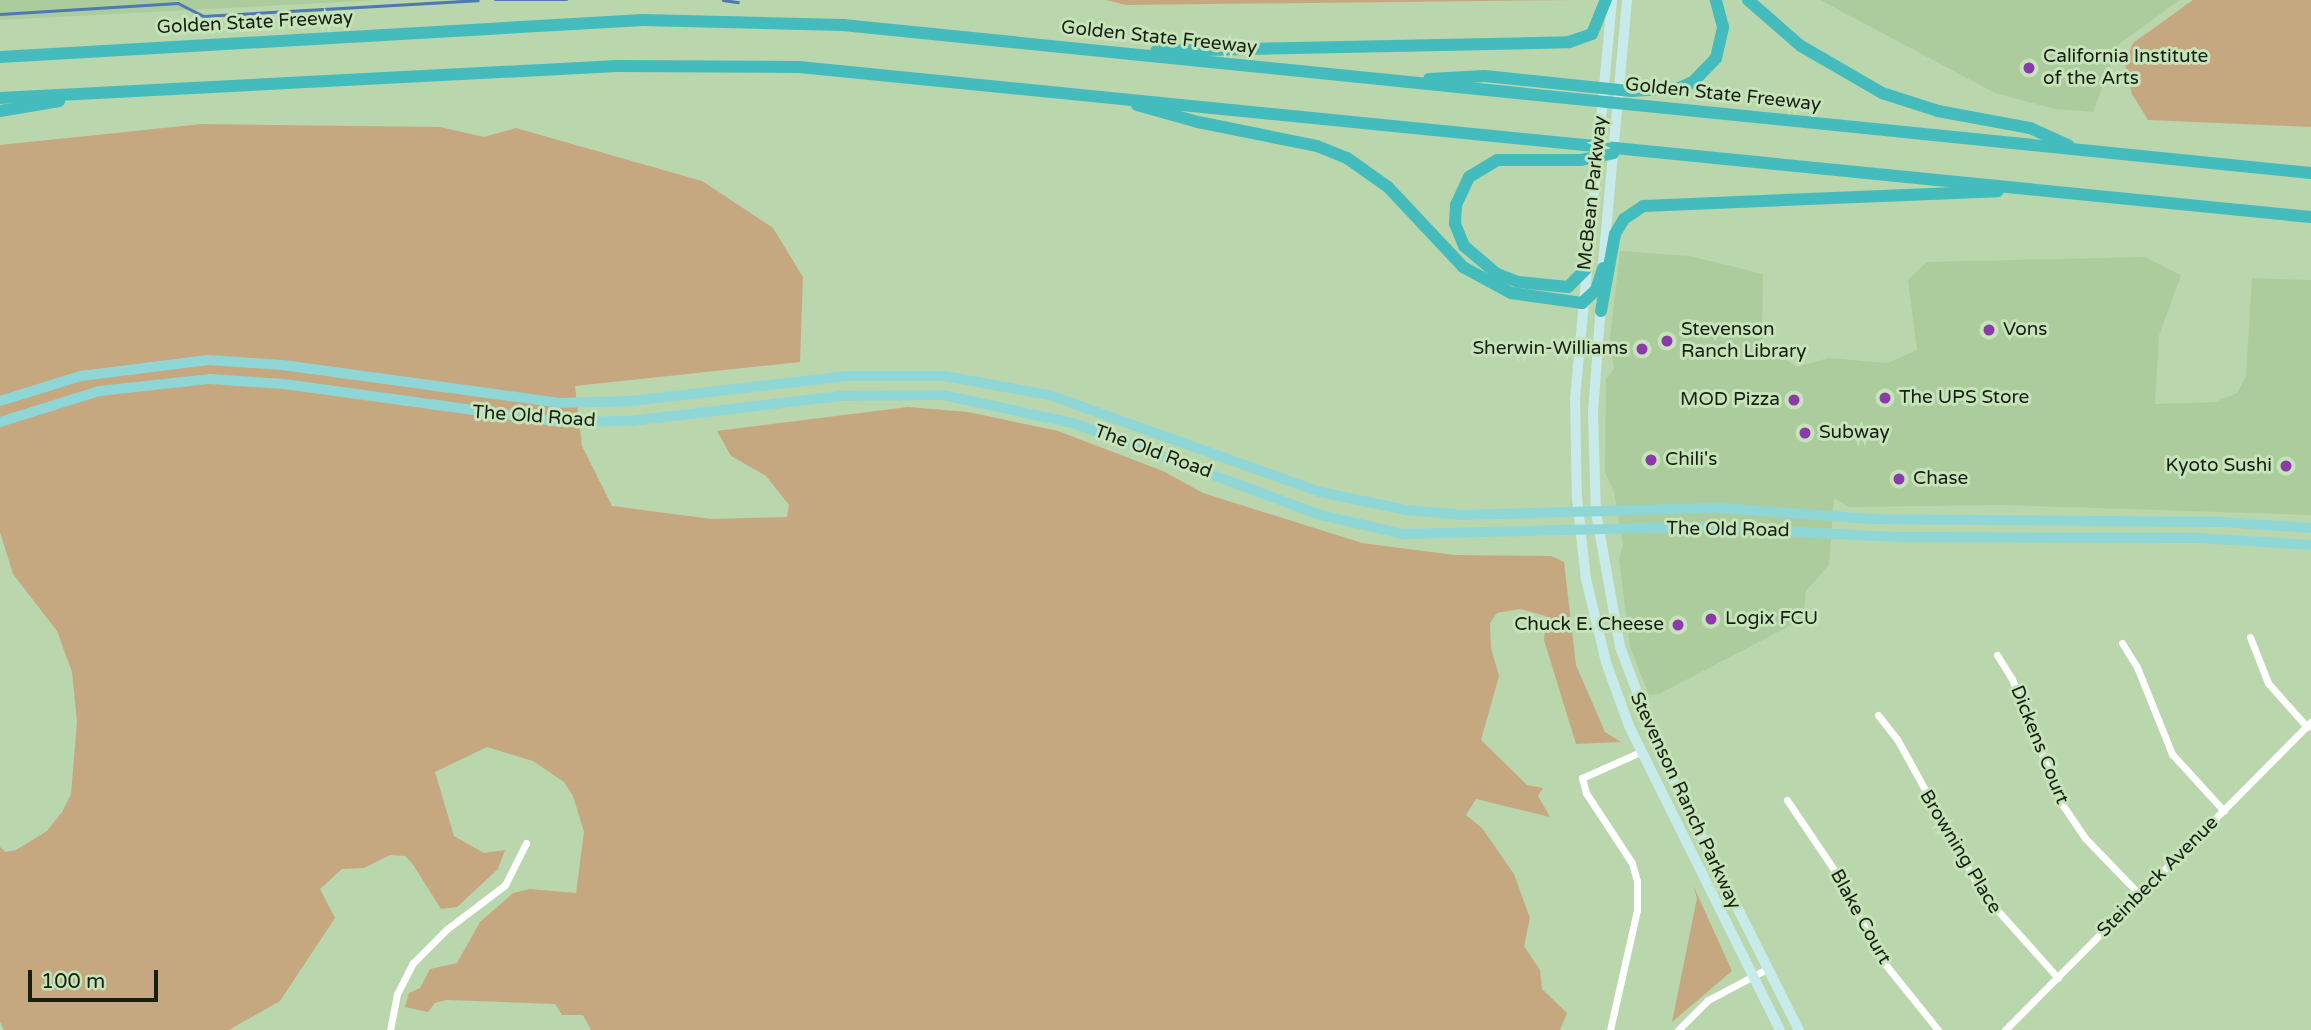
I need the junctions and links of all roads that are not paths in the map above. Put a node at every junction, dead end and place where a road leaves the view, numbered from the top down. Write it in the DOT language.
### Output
graph roads {
  1 [pos="1606,0"];
  2 [pos="1612,0"];
  3 [pos="1627,0"];
  4 [pos="1716,0"];
  5 [pos="1748,0"];
  6 [pos="1110,52"];
  7 [pos="0,57"];
  8 [pos="1387,82"];
  9 [pos="94,94"];
  10 [pos="1107,96"];
  11 [pos="0,98"];
  12 [pos="0,111"];
  13 [pos="1623,150"];
  14 [pos="2078,150"];
  15 [pos="2311,173"];
  16 [pos="1609,183"];
  17 [pos="2026,189"];
  18 [pos="2311,217"];
  19 [pos="1603,268"];
  20 [pos="1586,269"];
  21 [pos="1583,303"];
  22 [pos="1601,311"];
  23 [pos="0,401"];
  24 [pos="0,422"];
  25 [pos="1578,512"];
  26 [pos="1596,512"];
  27 [pos="2311,528"];
  28 [pos="1598,531"];
  29 [pos="1580,532"];
  30 [pos="2311,545"];
  31 [pos="2250,638"];
  32 [pos="2122,643"];
  33 [pos="1997,655"];
  34 [pos="1878,715"];
  35 [pos="2309,724"];
  36 [pos="1640,752"];
  37 [pos="1787,800"];
  38 [pos="2224,811"];
  39 [pos="526,843"];
  40 [pos="2140,895"];
  41 [pos="1765,970"];
  42 [pos="1750,978"];
  43 [pos="2058,978"];
  44 [pos="390,1030"];
  45 [pos="1610,1030"];
  46 [pos="1678,1030"];
  47 [pos="1780,1030"];
  48 [pos="1798,1030"];
  49 [pos="1938,1030"];
  50 [pos="2005,1030"];
  1 -- 6 [label="highway"];
  2 -- 20 [label="main road, McBean Parkway"];
  3 -- 16 [label="main road, McBean Parkway"];
  4 -- 8 [label="highway"];
  5 -- 14 [label="highway"];
  6 -- 7 [label="highway, Golden State Freeway"];
  6 -- 8 [label="highway, Golden State Freeway"];
  8 -- 14 [label="highway, Golden State Freeway"];
  9 -- 10 [label="highway"];
  9 -- 11 [label="highway"];
  9 -- 12 [label="highway"];
  10 -- 13 [label="highway"];
  10 -- 21 [label="highway"];
  13 -- 17 [label="highway"];
  13 -- 20 [label="highway"];
  14 -- 15 [label="highway, Golden State Freeway"];
  16 -- 19 [label="main road, Stevenson Ranch Parkway"];
  17 -- 18 [label="highway"];
  17 -- 22 [label="highway"];
  19 -- 21 [label="highway"];
  19 -- 22 [label="main road, Stevenson Ranch Parkway"];
  20 -- 21 [label="main road, McBean Parkway"];
  21 -- 25 [label="main road, Stevenson Ranch Parkway"];
  22 -- 26 [label="main road, Stevenson Ranch Parkway"];
  23 -- 25 [label="main road, The Old Road"];
  24 -- 29 [label="main road, The Old Road"];
  25 -- 26 [label="main road, The Old Road"];
  25 -- 29 [label="main road, Stevenson Ranch Parkway"];
  26 -- 27 [label="main road, The Old Road"];
  26 -- 28 [label="main road, Stevenson Ranch Parkway"];
  28 -- 29 [label="main road, The Old Road"];
  28 -- 30 [label="main road, The Old Road"];
  28 -- 41 [label="main road, Stevenson Ranch Parkway"];
  29 -- 36 [label="main road, Stevenson Ranch Parkway"];
  31 -- 35 [label="street"];
  32 -- 38 [label="street"];
  33 -- 40 [label="street, Dickens Court"];
  34 -- 43 [label="street, Browning Place"];
  35 -- 38 [label="street, Steinbeck Avenue"];
  36 -- 42 [label="main road, Stevenson Ranch Parkway"];
  36 -- 45 [label="street"];
  37 -- 49 [label="street, Blake Court"];
  38 -- 40 [label="street, Steinbeck Avenue"];
  39 -- 44 [label="street"];
  40 -- 43 [label="street, Steinbeck Avenue"];
  41 -- 42 [label="street"];
  41 -- 48 [label="main road, Stevenson Ranch Parkway"];
  42 -- 46 [label="street"];
  42 -- 47 [label="main road, Stevenson Ranch Parkway"];
  43 -- 50 [label="street, Steinbeck Avenue"];
}
